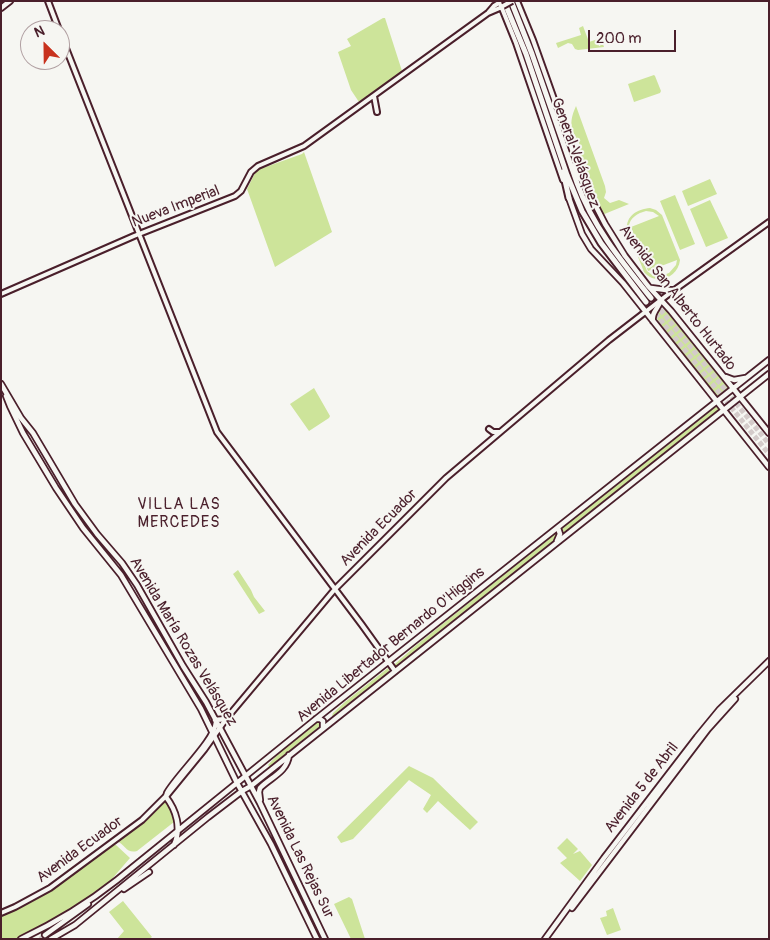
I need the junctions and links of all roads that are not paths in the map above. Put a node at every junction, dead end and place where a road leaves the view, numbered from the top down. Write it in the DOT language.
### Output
graph roads {
  1 [pos="10,1"];
  2 [pos="48,1"];
  3 [pos="511,1"];
  4 [pos="517,1"];
  5 [pos="501,3"];
  6 [pos="1,8"];
  7 [pos="55,20"];
  8 [pos="70,60"];
  9 [pos="374,96"];
  10 [pos="377,112"];
  11 [pos="563,154"];
  12 [pos="587,189"];
  13 [pos="569,198"];
  14 [pos="769,222"];
  15 [pos="139,234"];
  16 [pos="649,287"];
  17 [pos="674,290"];
  18 [pos="1,294"];
  19 [pos="648,300"];
  20 [pos="661,300"];
  21 [pos="656,309"];
  22 [pos="671,310"];
  23 [pos="645,312"];
  24 [pos="654,322"];
  25 [pos="769,360"];
  26 [pos="769,374"];
  27 [pos="722,375"];
  28 [pos="746,378"];
  29 [pos="1,384"];
  30 [pos="733,388"];
  31 [pos="4,390"];
  32 [pos="740,397"];
  33 [pos="717,401"];
  34 [pos="724,410"];
  35 [pos="489,428"];
  36 [pos="499,432"];
  37 [pos="769,433"];
  38 [pos="769,466"];
  39 [pos="567,521"];
  40 [pos="558,528"];
  41 [pos="573,530"];
  42 [pos="556,542"];
  43 [pos="508,567"];
  44 [pos="514,576"];
  45 [pos="335,590"];
  46 [pos="388,662"];
  47 [pos="769,663"];
  48 [pos="395,671"];
  49 [pos="332,707"];
  50 [pos="336,718"];
  51 [pos="226,719"];
  52 [pos="316,719"];
  53 [pos="216,720"];
  54 [pos="220,728"];
  55 [pos="323,728"];
  56 [pos="213,735"];
  57 [pos="289,755"];
  58 [pos="246,776"];
  59 [pos="237,783"];
  60 [pos="251,786"];
  61 [pos="242,791"];
  62 [pos="166,796"];
  63 [pos="260,804"];
  64 [pos="177,831"];
  65 [pos="174,846"];
  66 [pos="282,866"];
  67 [pos="149,872"];
  68 [pos="290,872"];
  69 [pos="594,873"];
  70 [pos="595,879"];
  71 [pos="102,892"];
  72 [pos="104,901"];
  73 [pos="1,913"];
  74 [pos="75,924"];
  75 [pos="44,935"];
  76 [pos="21,939"];
  77 [pos="51,939"];
  78 [pos="59,939"];
  79 [pos="317,939"];
  80 [pos="325,939"];
  81 [pos="547,939"];
  1 -- 6 [label="main road"];
  2 -- 7 [label="main road"];
  3 -- 5 [label="main road, Nueva Imperial, bridge"];
  3 -- 11 [label="highway, General Velásquez"];
  4 -- 12 [label="main road, Avenida San Alberto Hurtado"];
  5 -- 9 [label="main road, Nueva Imperial"];
  5 -- 11 [label="highway, General Velásquez"];
  5 -- 13 [label="main road"];
  8 -- 15 [label="main road"];
  9 -- 10 [label="main road"];
  9 -- 15 [label="main road, Nueva Imperial"];
  11 -- 12 [label="highway"];
  11 -- 13 [label="highway"];
  11 -- 19 [label="highway, General Velásquez"];
  12 -- 16 [label="main road, Avenida San Alberto Hurtado"];
  13 -- 23 [label="main road"];
  14 -- 17 [label="main road, Avenida Ecuador"];
  15 -- 18 [label="main road, Nueva Imperial"];
  15 -- 45 [label="main road"];
  16 -- 17 [label="main road"];
  16 -- 20 [label="main road, Avenida San Alberto Hurtado"];
  17 -- 20 [label="main road, Avenida Ecuador"];
  20 -- 21 [label="main road"];
  20 -- 22 [label="main road, Avenida San Alberto Hurtado"];
  20 -- 23 [label="main road, Avenida Ecuador"];
  21 -- 22 [label="main road"];
  21 -- 24 [label="main road"];
  22 -- 27 [label="main road, Avenida San Alberto Hurtado"];
  23 -- 24 [label="main road"];
  23 -- 36 [label="main road, Avenida Ecuador"];
  24 -- 33 [label="main road"];
  25 -- 28 [label="main road, Avenida Libertador Bernardo O'Higgins"];
  26 -- 32 [label="main road, Avenida Libertador Bernardo O'Higgins"];
  27 -- 28 [label="main road"];
  27 -- 30 [label="main road, Avenida San Alberto Hurtado"];
  28 -- 30 [label="main road, Avenida Libertador Bernardo O'Higgins"];
  29 -- 31 [label="main road, Avenida María Rozas Velásquez"];
  30 -- 32 [label="main road, Avenida San Alberto Hurtado"];
  30 -- 33 [label="main road, Avenida Libertador Bernardo O'Higgins"];
  31 -- 53 [label="main road, Avenida María Rozas Velásquez"];
  31 -- 56 [label="main road, Avenida María Rozas Velásquez"];
  32 -- 34 [label="main road, Avenida Libertador Bernardo O'Higgins"];
  32 -- 37 [label="main road, Avenida San Alberto Hurtado"];
  33 -- 34 [label="main road"];
  33 -- 39 [label="main road, Avenida Libertador Bernardo O'Higgins"];
  34 -- 38 [label="main road"];
  34 -- 41 [label="main road, Avenida Libertador Bernardo O'Higgins"];
  35 -- 36 [label="main road"];
  36 -- 45 [label="main road, Avenida Ecuador"];
  39 -- 40 [label="main road, Avenida Libertador Bernardo O'Higgins"];
  39 -- 41 [label="main road"];
  40 -- 42 [label="main road"];
  40 -- 43 [label="main road, Avenida Libertador Bernardo O'Higgins"];
  41 -- 42 [label="main road, Avenida Libertador Bernardo O'Higgins"];
  42 -- 44 [label="main road, Avenida Libertador Bernardo O'Higgins"];
  43 -- 44 [label="main road"];
  43 -- 46 [label="main road, Avenida Libertador Bernardo O'Higgins"];
  44 -- 48 [label="main road, Avenida Libertador Bernardo O'Higgins"];
  45 -- 46 [label="main road"];
  45 -- 51 [label="main road, Avenida Ecuador"];
  46 -- 48 [label="main road"];
  46 -- 49 [label="main road, Avenida Libertador Bernardo O'Higgins"];
  47 -- 69 [label="main road, Avenida 5 de Abril"];
  47 -- 70 [label="main road, Avenida 5 de Abril"];
  48 -- 50 [label="main road, Avenida Libertador Bernardo O'Higgins"];
  49 -- 50 [label="main road"];
  49 -- 52 [label="main road, Avenida Libertador Bernardo O'Higgins"];
  50 -- 55 [label="main road, Avenida Libertador Bernardo O'Higgins"];
  51 -- 53 [label="main road"];
  51 -- 54 [label="main road, Avenida Ecuador"];
  52 -- 55 [label="main road"];
  52 -- 58 [label="main road, Avenida Libertador Bernardo O'Higgins"];
  53 -- 54 [label="main road, Avenida María Rozas Velásquez"];
  53 -- 56 [label="main road, Avenida Ecuador"];
  54 -- 56 [label="main road, Avenida Ecuador"];
  54 -- 58 [label="main road, Avenida María Rozas Velásquez"];
  55 -- 57 [label="main road, Avenida Libertador Bernardo O'Higgins"];
  56 -- 59 [label="main road, Avenida María Rozas Velásquez"];
  56 -- 62 [label="main road, Avenida Ecuador"];
  57 -- 60 [label="main road, Avenida Libertador Bernardo O'Higgins"];
  57 -- 63 [label="main road"];
  58 -- 59 [label="main road, Avenida Libertador Bernardo O'Higgins"];
  58 -- 60 [label="main road, Avenida María Rozas Velásquez"];
  59 -- 61 [label="main road, Avenida María Rozas Velásquez"];
  59 -- 64 [label="main road, Avenida Libertador Bernardo O'Higgins"];
  60 -- 61 [label="main road, Avenida Libertador Bernardo O'Higgins"];
  60 -- 63 [label="main road, Avenida Las Rejas Sur"];
  61 -- 65 [label="main road, Avenida Libertador Bernardo O'Higgins"];
  61 -- 66 [label="main road, Avenida Las Rejas Sur"];
  62 -- 64 [label="main road"];
  62 -- 73 [label="main road, Avenida Ecuador"];
  63 -- 80 [label="main road, Avenida Las Rejas Sur"];
  64 -- 65 [label="main road"];
  64 -- 71 [label="main road, Avenida Libertador Bernardo O'Higgins"];
  65 -- 72 [label="main road, Avenida Libertador Bernardo O'Higgins"];
  66 -- 68 [label="main road"];
  66 -- 79 [label="main road, Avenida Las Rejas Sur"];
  67 -- 72 [label="main road"];
  69 -- 70 [label="main road"];
  69 -- 81 [label="main road, Avenida 5 de Abril"];
  70 -- 81 [label="main road, Avenida 5 de Abril"];
  71 -- 75 [label="main road"];
  71 -- 76 [label="main road, Avenida Libertador Bernardo O'Higgins"];
  72 -- 74 [label="main road, Avenida Libertador Bernardo O'Higgins"];
  74 -- 77 [label="main road, Avenida Libertador Bernardo O'Higgins"];
  74 -- 78 [label="main road"];
}
